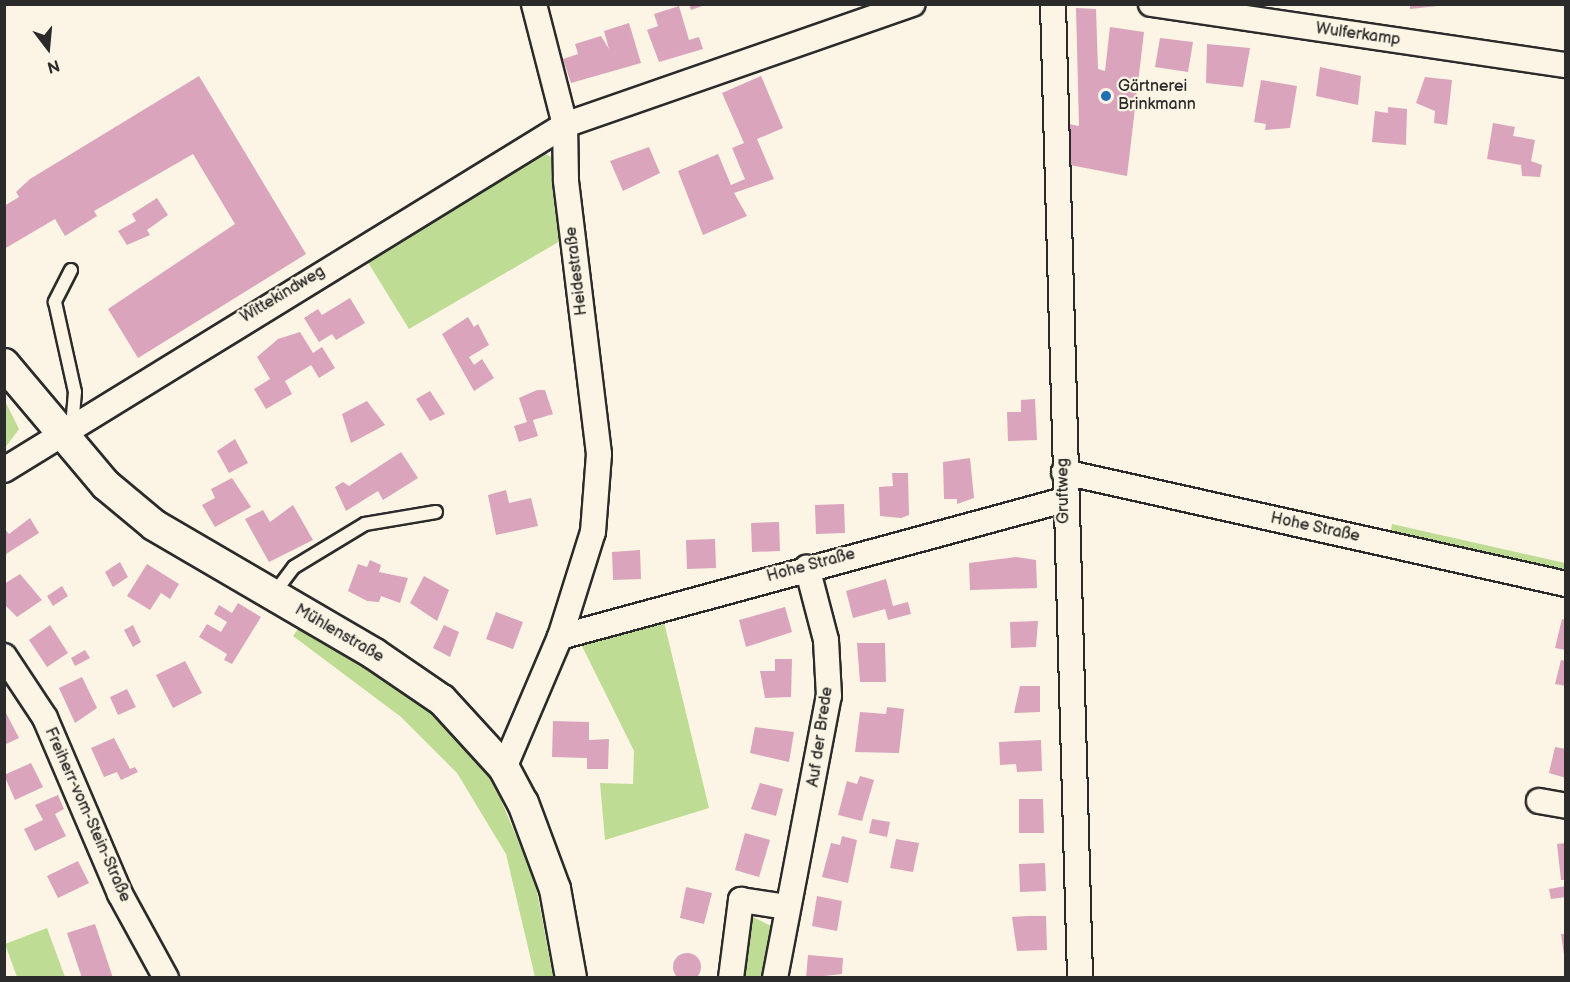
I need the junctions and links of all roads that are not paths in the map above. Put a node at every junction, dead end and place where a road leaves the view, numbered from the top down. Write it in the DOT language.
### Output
graph roads {
  1 [pos="534,4"];
  2 [pos="913,4"];
  3 [pos="1053,4"];
  4 [pos="1151,4"];
  5 [pos="1566,65"];
  6 [pos="564,125"];
  7 [pos="71,270"];
  8 [pos="4,364"];
  9 [pos="66,428"];
  10 [pos="4,470"];
  11 [pos="1064,472"];
  12 [pos="1064,500"];
  13 [pos="436,512"];
  14 [pos="807,567"];
  15 [pos="1566,584"];
  16 [pos="272,596"];
  17 [pos="560,637"];
  18 [pos="4,656"];
  19 [pos="504,768"];
  20 [pos="1539,801"];
  21 [pos="1566,806"];
  22 [pos="788,907"];
  23 [pos="1073,977"];
  24 [pos="166,978"];
  25 [pos="571,978"];
  26 [pos="731,978"];
  27 [pos="775,978"];
  1 -- 6 [label="street, Heidestraße"];
  2 -- 6 [label="street"];
  3 -- 11 [label="street, Gruftweg"];
  4 -- 5 [label="street, Wulferkamp"];
  6 -- 9 [label="street, Wittekindweg"];
  6 -- 17 [label="street, Heidestraße"];
  7 -- 9 [label="lane"];
  8 -- 9 [label="street, Mühlenstraße"];
  9 -- 10 [label="street, Wittekindweg"];
  9 -- 16 [label="street, Mühlenstraße"];
  11 -- 12 [label="street, Gruftweg"];
  11 -- 15 [label="street, Hohe Straße"];
  12 -- 14 [label="street, Hohe Straße"];
  12 -- 23 [label="street, Gruftweg"];
  13 -- 16 [label="lane"];
  14 -- 17 [label="street, Hohe Straße"];
  14 -- 22 [label="street, Auf der Brede"];
  16 -- 19 [label="street, Mühlenstraße"];
  17 -- 19 [label="street, Heidestraße"];
  18 -- 24 [label="street, Freiherr-vom-Stein-Straße"];
  19 -- 25 [label="street, Mühlenstraße"];
  20 -- 21 [label="street"];
  22 -- 26 [label="street"];
  22 -- 27 [label="street, Auf der Brede"];
}
